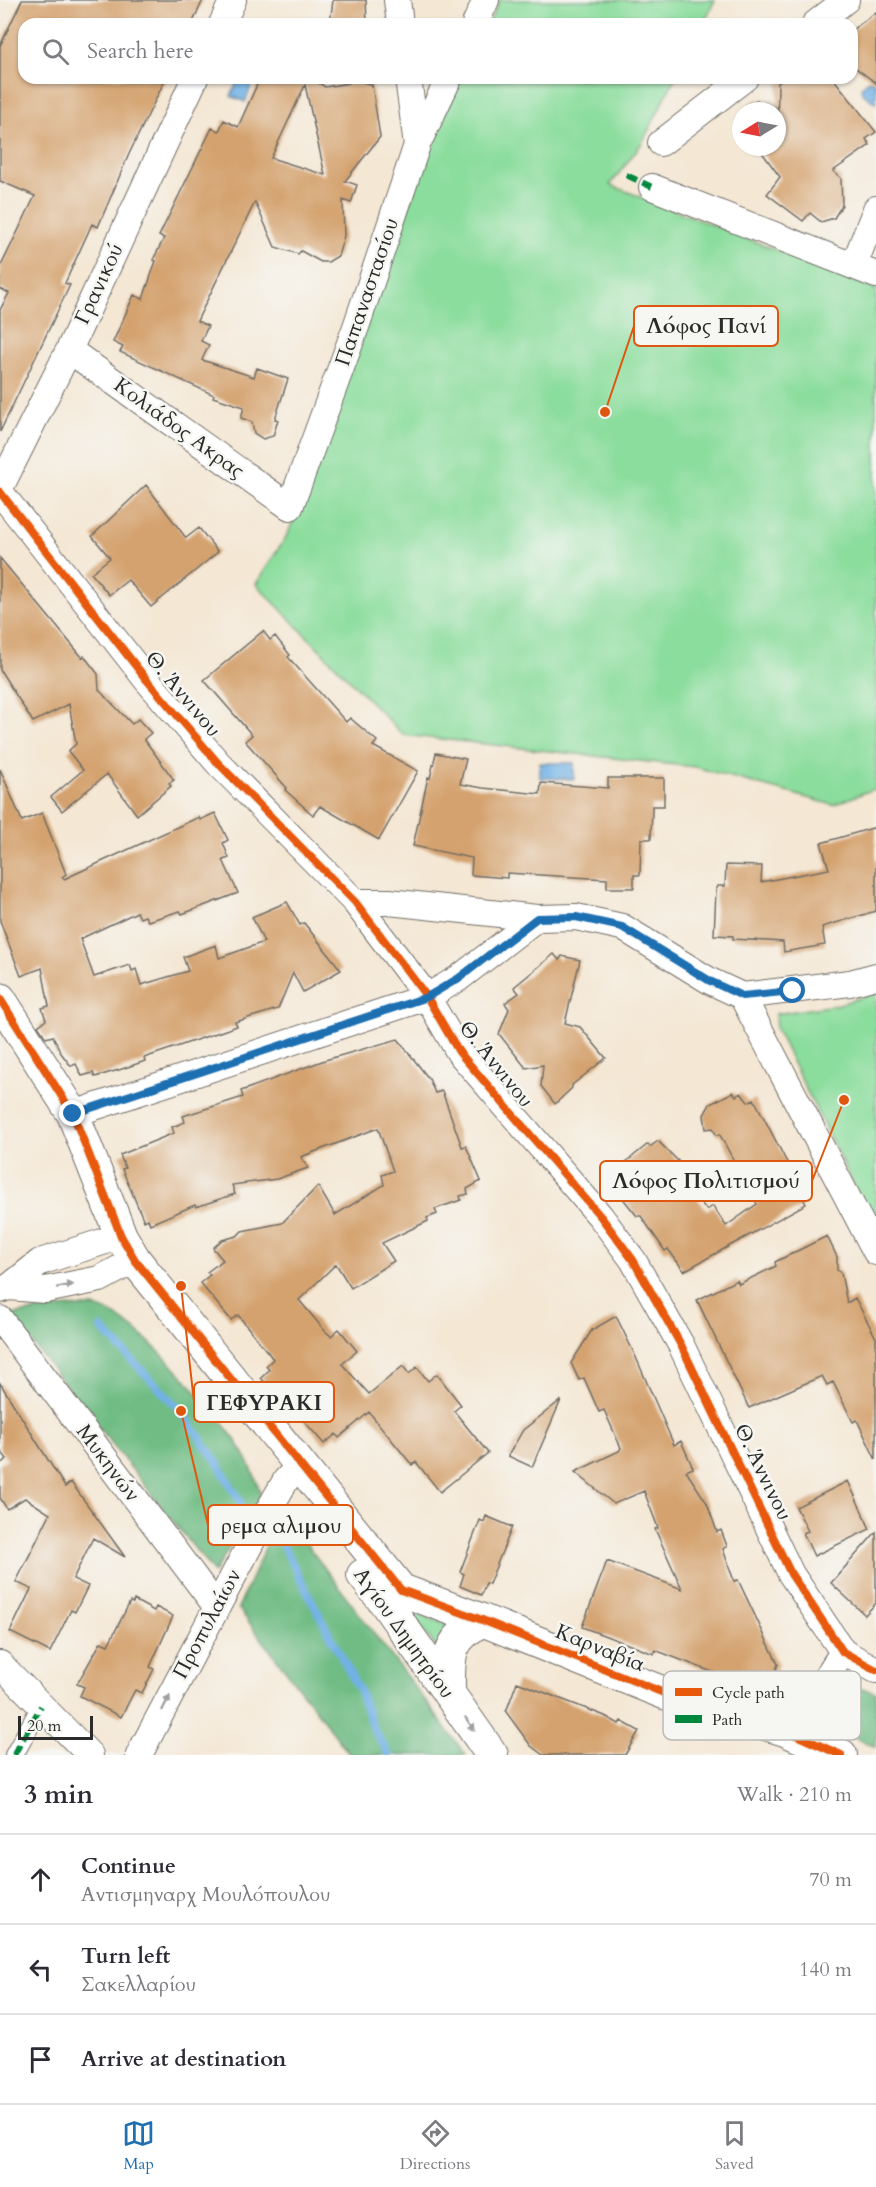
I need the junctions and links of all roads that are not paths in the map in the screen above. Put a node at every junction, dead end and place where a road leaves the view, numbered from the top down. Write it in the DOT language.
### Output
graph roads {
  1 [pos="233,0"];
  2 [pos="397,0"];
  3 [pos="486,0"];
  4 [pos="846,0"];
  5 [pos="225,18"];
  6 [pos="399,18"];
  7 [pos="478,18"];
  8 [pos="823,18"];
  9 [pos="192,84"];
  10 [pos="409,84"];
  11 [pos="446,84"];
  12 [pos="737,84"];
  13 [pos="661,143"];
  14 [pos="417,145"];
  15 [pos="652,186"];
  16 [pos="876,209"];
  17 [pos="876,249"];
  18 [pos="865,270"];
  19 [pos="69,350"];
  20 [pos="0,488"];
  21 [pos="0,492"];
  22 [pos="290,507"];
  23 [pos="356,902"];
  24 [pos="537,918"];
  25 [pos="876,976"];
  26 [pos="742,996"];
  27 [pos="427,997"];
  28 [pos="0,999"];
  29 [pos="0,1035"];
  30 [pos="73,1114"];
  31 [pos="119,1251"];
  32 [pos="876,1252"];
  33 [pos="5,1288"];
  34 [pos="0,1319"];
  35 [pos="293,1473"];
  36 [pos="220,1598"];
  37 [pos="482,1620"];
  38 [pos="843,1652"];
  39 [pos="0,1664"];
  40 [pos="876,1670"];
  41 [pos="831,1671"];
  42 [pos="663,1693"];
  43 [pos="449,1694"];
  44 [pos="41,1706"];
  45 [pos="807,1740"];
  46 [pos="14,1755"];
  47 [pos="90,1755"];
  48 [pos="139,1755"];
  49 [pos="492,1755"];
  50 [pos="841,1755"];
  1 -- 5 [label="street"];
  2 -- 6 [label="street"];
  3 -- 7 [label="street"];
  4 -- 8 [label="street"];
  9 -- 19 [label="street, Γρανικού"];
  10 -- 14 [label="street"];
  11 -- 14 [label="street, Παπαναστασίου"];
  12 -- 13 [label="street"];
  14 -- 22 [label="street, Παπαναστασίου"];
  15 -- 18 [label="street"];
  16 -- 18 [label="street"];
  17 -- 18 [label="street"];
  19 -- 20 [label="street, Γρανικού"];
  19 -- 22 [label="street, Κολιάδος Ακρας"];
  21 -- 23 [label="street, Θ. Άννινου"];
  23 -- 24 [label="street"];
  23 -- 27 [label="street, Θ. Άννινου"];
  24 -- 26 [label="street"];
  24 -- 27 [label="street"];
  25 -- 26 [label="street"];
  26 -- 32 [label="street"];
  27 -- 30 [label="street"];
  27 -- 38 [label="street, Θ. Άννινου"];
  28 -- 30 [label="street, Αγίου Δημητρίου"];
  29 -- 31 [label="street, Αγίου Δημητρίου"];
  30 -- 31 [label="street, Αγίου Δημητρίου"];
  31 -- 33 [label="street"];
  33 -- 31 [label="street, one-way"];
  31 -- 35 [label="street, Αγίου Δημητρίου"];
  34 -- 36 [label="street, Μυκηνών"];
  35 -- 36 [label="street, Προπυλαίων"];
  35 -- 37 [label="street, Αγίου Δημητρίου"];
  35 -- 43 [label="street, Αγίου Δημητρίου"];
  48 -- 36 [label="street, Προπυλαίων, one-way"];
  37 -- 42 [label="street, Καρναβία"];
  37 -- 43 [label="street"];
  38 -- 40 [label="street, Θ. Άννινου"];
  38 -- 41 [label="street"];
  39 -- 44 [label="street"];
  43 -- 49 [label="street, Αγίου Δημητρίου, one-way"];
  44 -- 46 [label="street"];
  44 -- 47 [label="street"];
  45 -- 50 [label="street, Καρναβία"];
}
